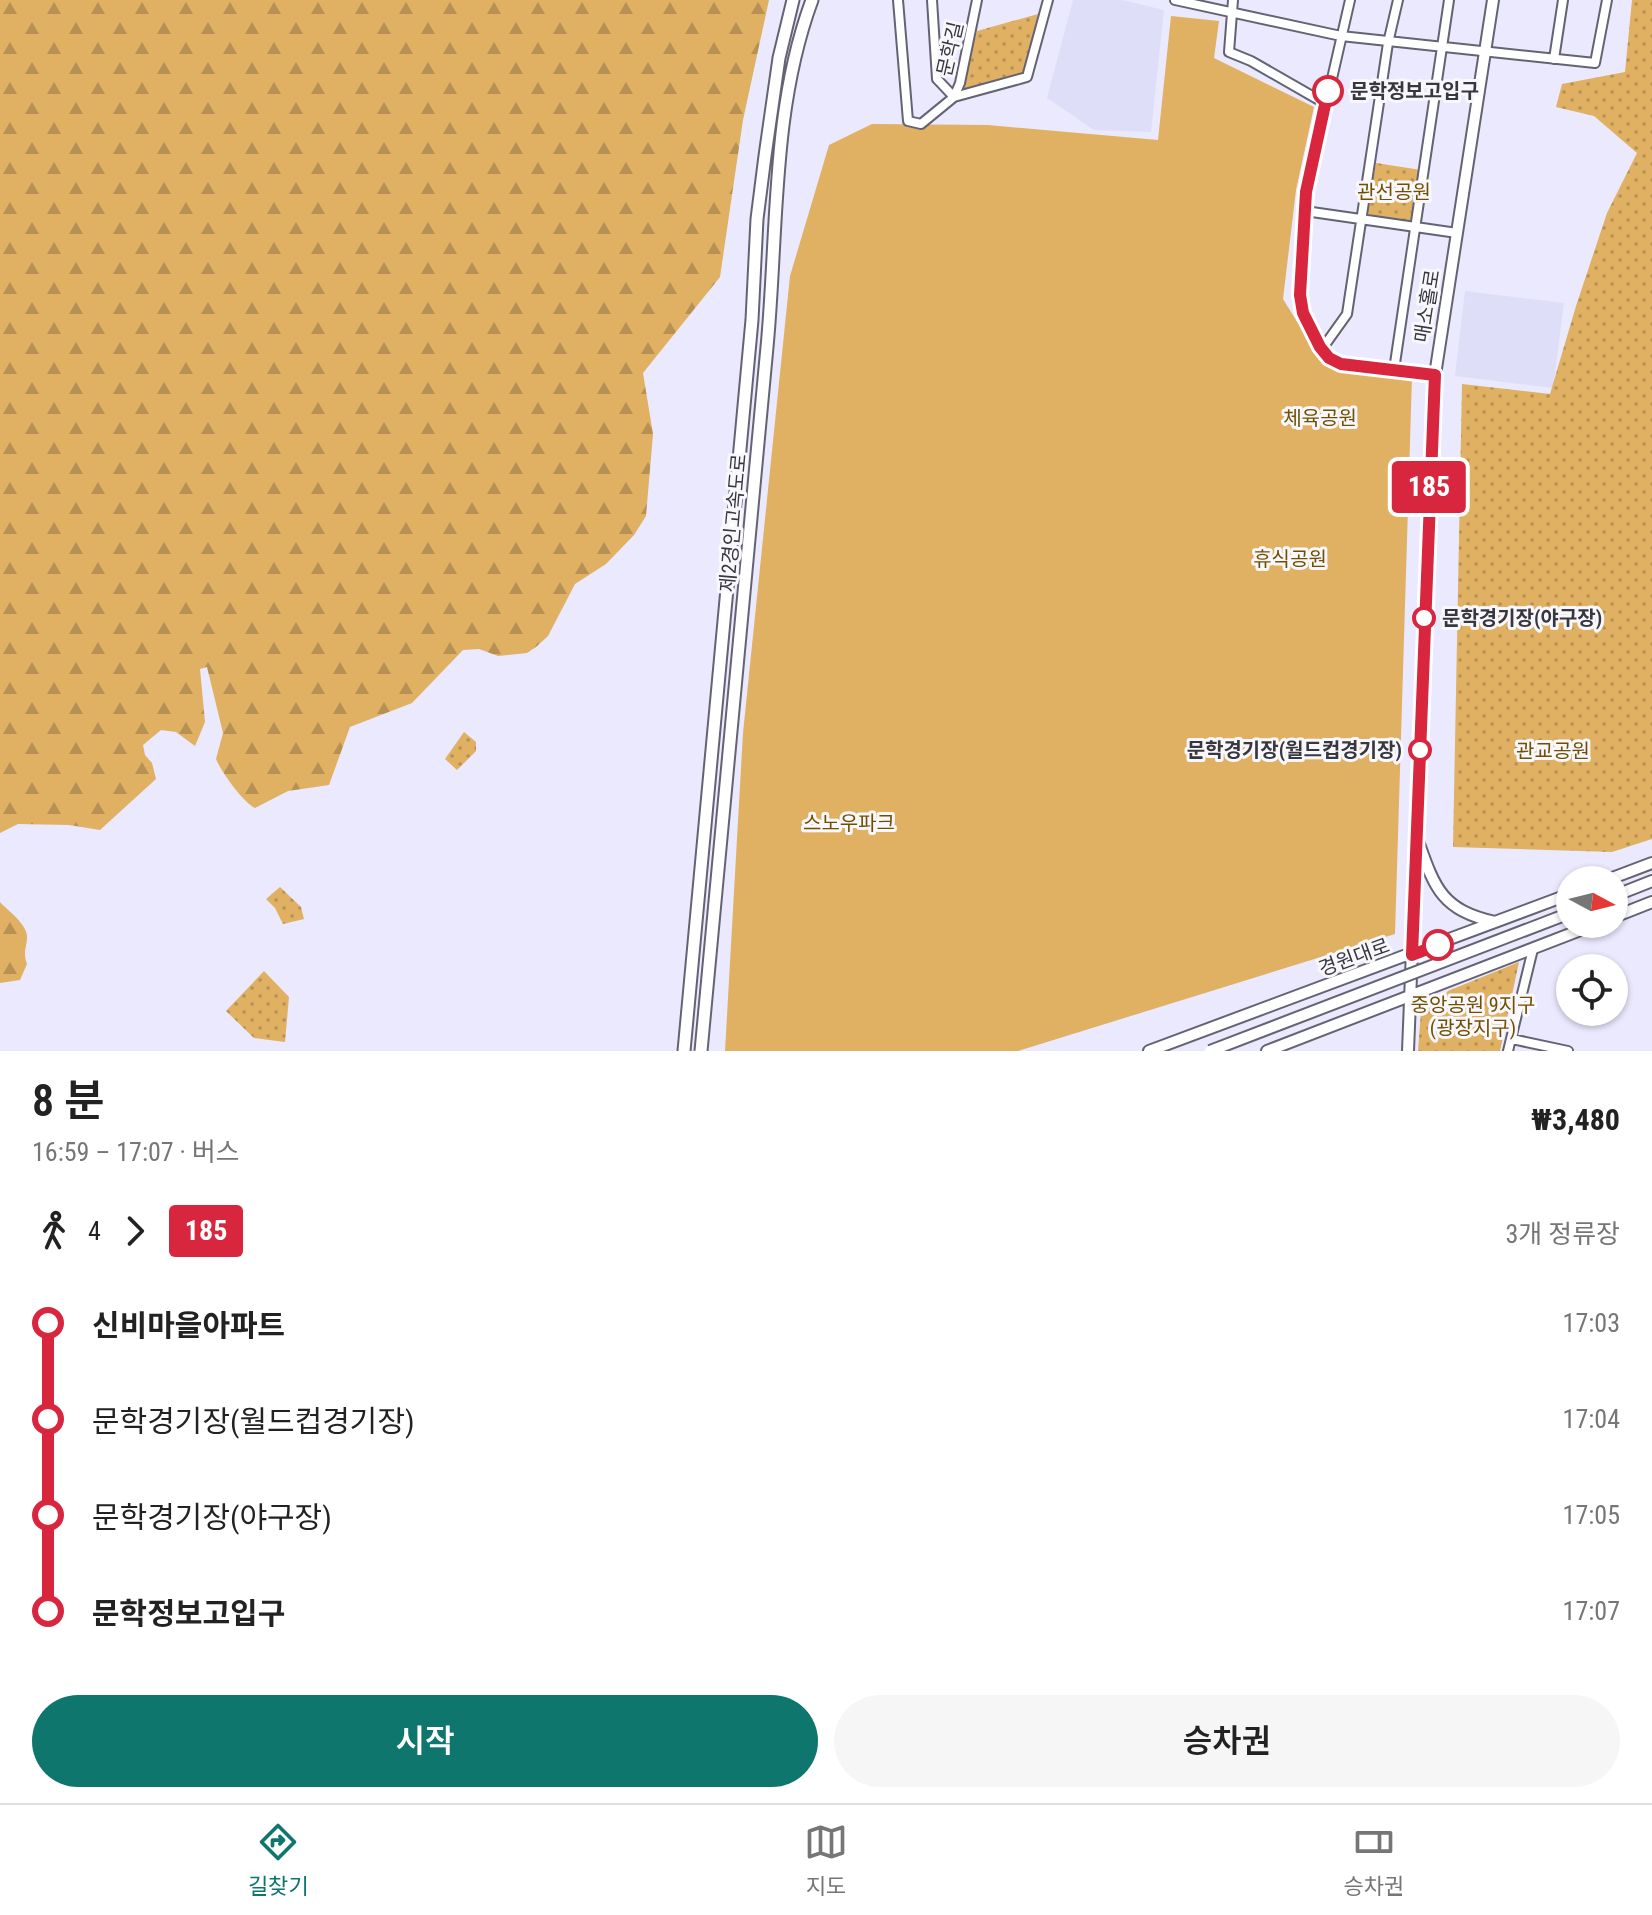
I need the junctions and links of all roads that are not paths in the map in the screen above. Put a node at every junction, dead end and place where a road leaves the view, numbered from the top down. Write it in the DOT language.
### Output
graph roads {
  1 [pos="793,0"];
  2 [pos="812,0"];
  3 [pos="898,0"];
  4 [pos="932,0"];
  5 [pos="977,0"];
  6 [pos="1048,0"];
  7 [pos="1175,0"];
  8 [pos="1233,0"];
  9 [pos="1350,0"];
  10 [pos="1398,0"];
  11 [pos="1449,0"];
  12 [pos="1493,0"];
  13 [pos="1563,0"];
  14 [pos="1607,0"];
  15 [pos="1230,13"];
  16 [pos="1341,36"];
  17 [pos="1388,43"];
  18 [pos="1442,48"];
  19 [pos="1485,52"];
  20 [pos="1554,59"];
  21 [pos="954,97"];
  22 [pos="1326,104"];
  23 [pos="1305,211"];
  24 [pos="1361,219"];
  25 [pos="1415,227"];
  26 [pos="1457,233"];
  27 [pos="1322,349"];
  28 [pos="1394,370"];
  29 [pos="1435,375"];
  30 [pos="1417,837"];
  31 [pos="1652,863"];
  32 [pos="1628,872"];
  33 [pos="1652,881"];
  34 [pos="1628,890"];
  35 [pos="1556,899"];
  36 [pos="1652,902"];
  37 [pos="1628,911"];
  38 [pos="1556,918"];
  39 [pos="1496,923"];
  40 [pos="1561,938"];
  41 [pos="1533,949"];
  42 [pos="1412,955"];
  43 [pos="1410,998"];
  44 [pos="1512,1039"];
  45 [pos="684,1051"];
  46 [pos="701,1051"];
  47 [pos="1149,1051"];
  48 [pos="1210,1051"];
  49 [pos="1267,1051"];
  50 [pos="1408,1051"];
  51 [pos="1508,1051"];
  52 [pos="1568,1051"];
  1 -- 45 [label="highway, 제2경인고속도로"];
  2 -- 46 [label="highway, 제2경인고속도로"];
  3 -- 21 [label="street, 문학길"];
  4 -- 21 [label="street"];
  5 -- 21 [label="street, 문학길"];
  6 -- 21 [label="street"];
  7 -- 15 [label="street"];
  8 -- 15 [label="street"];
  9 -- 16 [label="street"];
  10 -- 17 [label="street"];
  11 -- 18 [label="street"];
  12 -- 19 [label="main road, 매소홀로"];
  13 -- 20 [label="street"];
  14 -- 20 [label="street"];
  15 -- 16 [label="street"];
  15 -- 22 [label="street"];
  16 -- 17 [label="street"];
  16 -- 22 [label="street"];
  17 -- 18 [label="street"];
  17 -- 24 [label="street"];
  18 -- 19 [label="street"];
  18 -- 25 [label="street"];
  19 -- 20 [label="street"];
  19 -- 26 [label="main road, 매소홀로"];
  22 -- 23 [label="street"];
  23 -- 24 [label="street"];
  23 -- 27 [label="street"];
  24 -- 25 [label="street"];
  24 -- 27 [label="street"];
  25 -- 26 [label="street"];
  25 -- 28 [label="street"];
  26 -- 29 [label="main road, 매소홀로"];
  27 -- 28 [label="street"];
  28 -- 29 [label="street"];
  29 -- 30 [label="main road, 매소홀로"];
  30 -- 39 [label="main road"];
  30 -- 42 [label="main road, 매소홀로"];
  31 -- 32 [label="main road"];
  33 -- 34 [label="main road"];
  35 -- 39 [label="main road, 경원대로"];
  36 -- 37 [label="main road"];
  38 -- 48 [label="main road, 경원대로, bridge"];
  39 -- 42 [label="main road, 경원대로"];
  40 -- 41 [label="main road"];
  41 -- 43 [label="main road"];
  41 -- 44 [label="street"];
  42 -- 43 [label="main road, 매소홀로"];
  42 -- 47 [label="main road, 경원대로"];
  43 -- 49 [label="main road"];
  43 -- 50 [label="main road, 매소홀로"];
  44 -- 51 [label="street"];
  44 -- 52 [label="street"];
}
